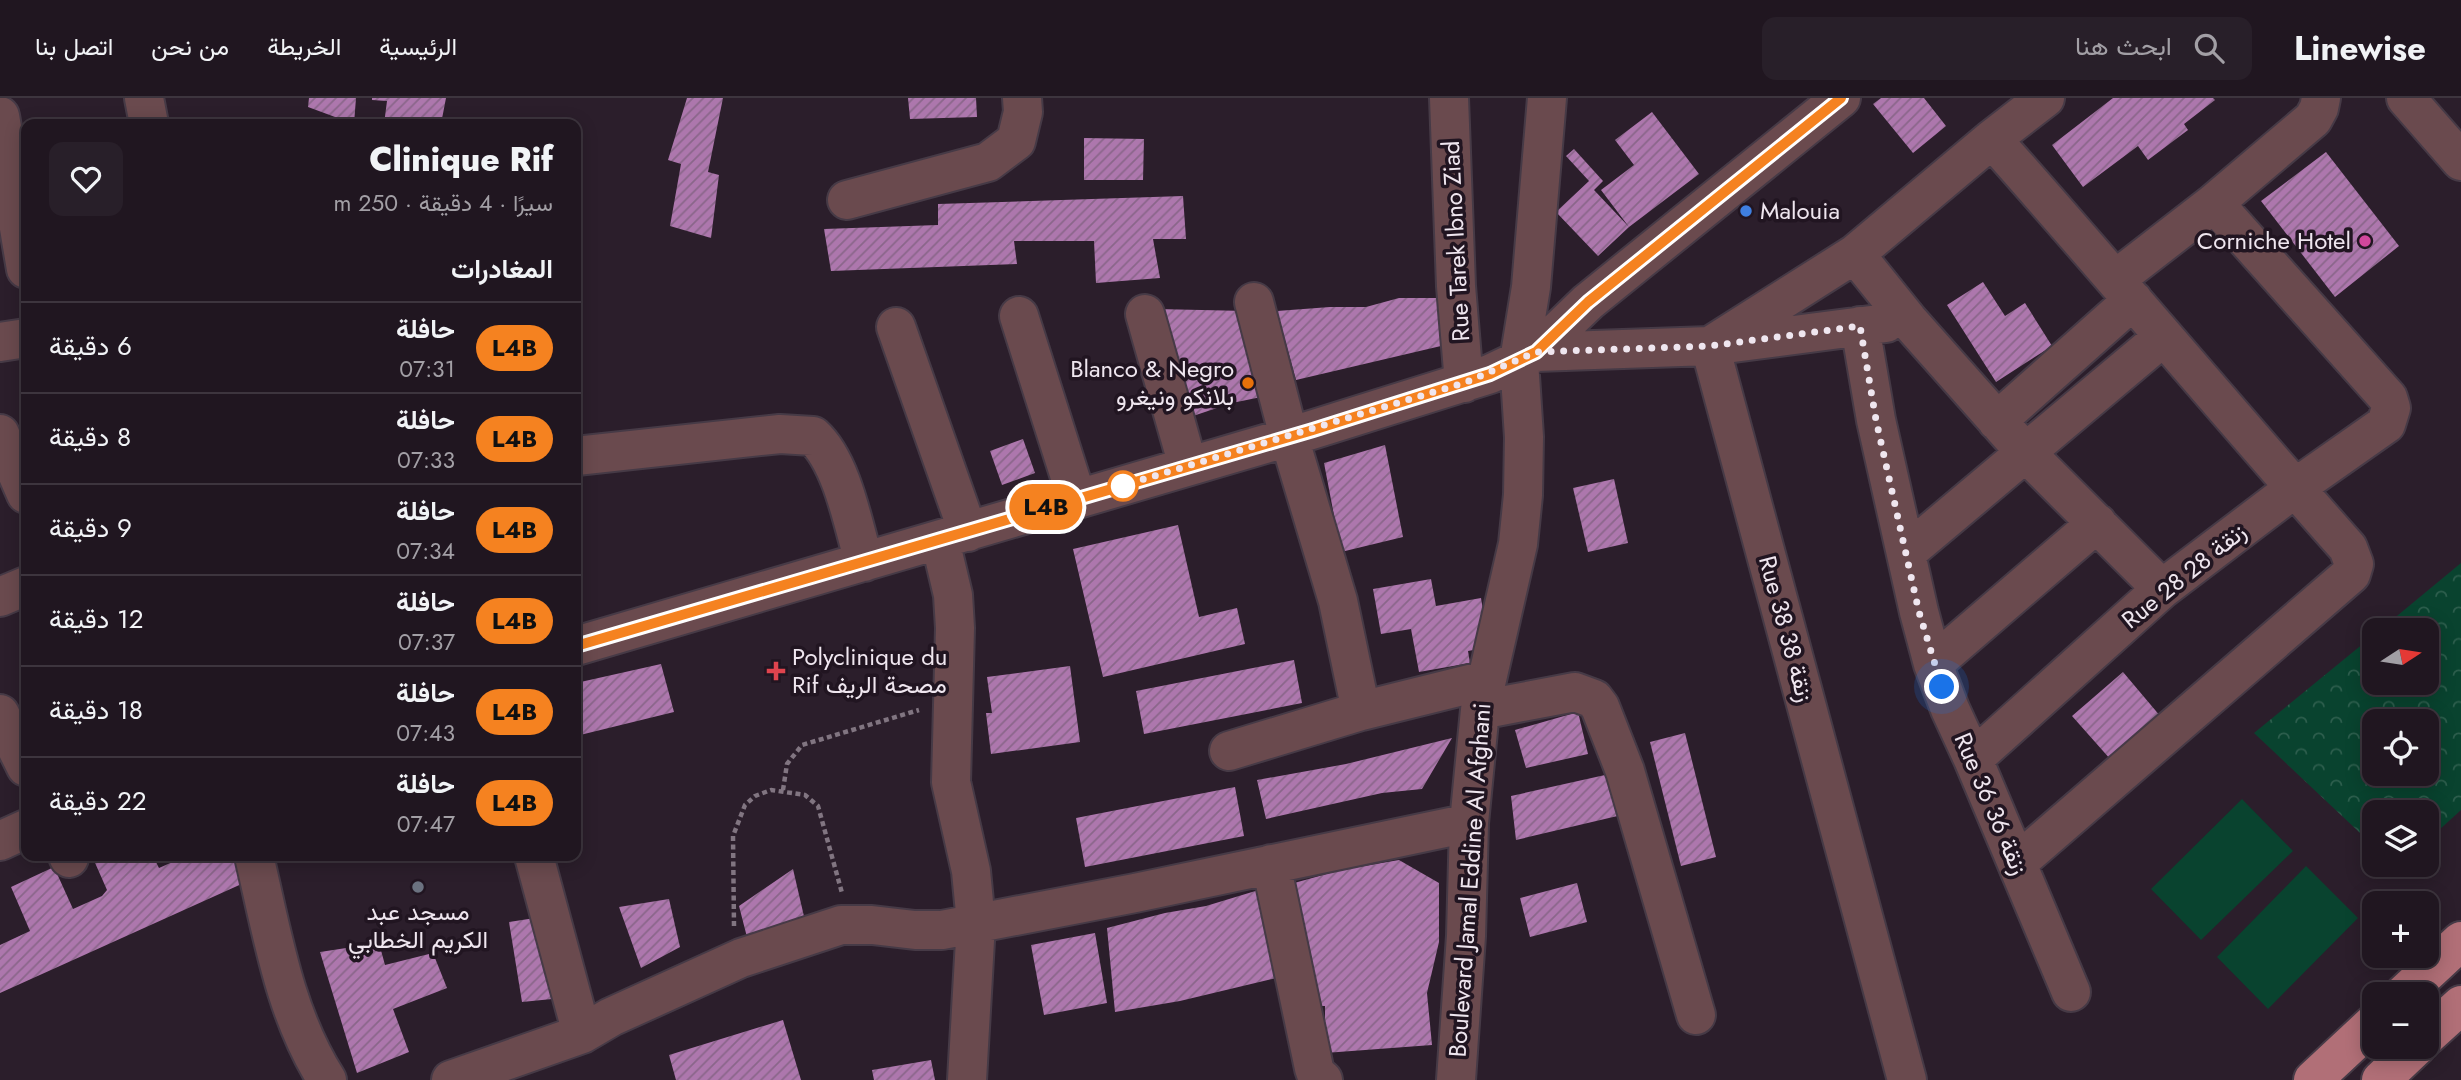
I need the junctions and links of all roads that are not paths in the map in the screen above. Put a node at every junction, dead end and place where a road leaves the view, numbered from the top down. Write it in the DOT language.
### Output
graph roads {
  1 [pos="144,98"];
  2 [pos="1022,98"];
  3 [pos="1449,98"];
  4 [pos="1548,98"];
  5 [pos="1840,98"];
  6 [pos="2045,98"];
  7 [pos="2321,98"];
  8 [pos="2406,98"];
  9 [pos="0,116"];
  10 [pos="148,119"];
  11 [pos="1992,139"];
  12 [pos="2461,161"];
  13 [pos="847,200"];
  14 [pos="2214,203"];
  15 [pos="21,240"];
  16 [pos="1855,254"];
  17 [pos="2124,290"];
  18 [pos="1254,302"];
  19 [pos="1145,314"];
  20 [pos="1019,316"];
  21 [pos="1909,320"];
  22 [pos="1860,326"];
  23 [pos="896,327"];
  24 [pos="2163,337"];
  25 [pos="21,339"];
  26 [pos="0,342"];
  27 [pos="1710,346"];
  28 [pos="1528,356"];
  29 [pos="1464,383"];
  30 [pos="1997,421"];
  31 [pos="21,424"];
  32 [pos="0,428"];
  33 [pos="0,434"];
  34 [pos="1289,437"];
  35 [pos="2025,453"];
  36 [pos="581,455"];
  37 [pos="1188,466"];
  38 [pos="21,482"];
  39 [pos="2295,488"];
  40 [pos="1077,499"];
  41 [pos="2097,523"];
  42 [pos="954,536"];
  43 [pos="1906,553"];
  44 [pos="864,562"];
  45 [pos="21,588"];
  46 [pos="2162,589"];
  47 [pos="0,597"];
  48 [pos="581,645"];
  49 [pos="1933,664"];
  50 [pos="1483,695"];
  51 [pos="1361,711"];
  52 [pos="0,714"];
  53 [pos="1229,751"];
  54 [pos="21,757"];
  55 [pos="1973,759"];
  56 [pos="1469,823"];
  57 [pos="21,831"];
  58 [pos="0,841"];
  59 [pos="255,861"];
  60 [pos="535,861"];
  61 [pos="2017,863"];
  62 [pos="1271,864"];
  63 [pos="976,923"];
  64 [pos="2461,941"];
  65 [pos="2417,982"];
  66 [pos="2071,992"];
  67 [pos="2461,1004"];
  68 [pos="1696,1015"];
  69 [pos="2439,1025"];
  70 [pos="582,1034"];
  71 [pos="2362,1034"];
  72 [pos="2403,1059"];
  73 [pos="1446,1079"];
  74 [pos="327,1080"];
  75 [pos="451,1080"];
  76 [pos="967,1080"];
  77 [pos="1323,1080"];
  78 [pos="1908,1080"];
  79 [pos="2313,1080"];
  80 [pos="2381,1080"];
  1 -- 10 [label="street"];
  2 -- 13 [label="street"];
  3 -- 29 [label="street, Rue Tarek Ibno Ziad"];
  4 -- 28 [label="street, Boulevard Jamal Eddine Al Afghani"];
  5 -- 28 [label="street"];
  6 -- 11 [label="street"];
  7 -- 14 [label="street"];
  8 -- 12 [label="street"];
  9 -- 15 [label="street"];
  11 -- 16 [label="street"];
  11 -- 17 [label="street"];
  14 -- 17 [label="street"];
  14 -- 39 [label="street, Rue 28 زنقة 28"];
  16 -- 21 [label="street"];
  16 -- 27 [label="street"];
  17 -- 24 [label="street"];
  17 -- 30 [label="street"];
  18 -- 34 [label="street"];
  19 -- 37 [label="street"];
  20 -- 40 [label="street"];
  21 -- 22 [label="street"];
  21 -- 30 [label="street"];
  22 -- 27 [label="street"];
  22 -- 43 [label="street, Rue 36 زنقة 36"];
  23 -- 42 [label="street"];
  24 -- 35 [label="street"];
  24 -- 39 [label="street"];
  25 -- 26 [label="street"];
  27 -- 28 [label="street"];
  27 -- 78 [label="street, Rue 38 زنقة 38"];
  28 -- 29 [label="street"];
  28 -- 50 [label="street, Boulevard Jamal Eddine Al Afghani"];
  29 -- 34 [label="street"];
  30 -- 35 [label="street"];
  31 -- 32 [label="street"];
  33 -- 38 [label="street"];
  34 -- 37 [label="street"];
  34 -- 51 [label="street"];
  35 -- 41 [label="street"];
  35 -- 43 [label="street"];
  36 -- 44 [label="street"];
  37 -- 40 [label="street"];
  39 -- 46 [label="street, Rue 28 زنقة 28"];
  39 -- 61 [label="street"];
  40 -- 42 [label="street"];
  41 -- 46 [label="street"];
  41 -- 49 [label="street"];
  42 -- 44 [label="street"];
  42 -- 63 [label="street"];
  43 -- 49 [label="street, Rue 36 زنقة 36"];
  44 -- 48 [label="street"];
  45 -- 47 [label="street"];
  46 -- 55 [label="street, Rue 28 زنقة 28"];
  49 -- 55 [label="street, Rue 36 زنقة 36"];
  50 -- 51 [label="street"];
  50 -- 56 [label="street, Boulevard Jamal Eddine Al Afghani"];
  50 -- 68 [label="street"];
  51 -- 53 [label="street"];
  52 -- 54 [label="street"];
  55 -- 61 [label="street, Rue 36 زنقة 36"];
  56 -- 62 [label="street"];
  56 -- 73 [label="street, Boulevard Jamal Eddine Al Afghani"];
  57 -- 58 [label="street"];
  59 -- 74 [label="street"];
  60 -- 70 [label="street"];
  61 -- 66 [label="street, Rue 36 زنقة 36"];
  62 -- 63 [label="street"];
  62 -- 77 [label="street"];
  63 -- 70 [label="street"];
  63 -- 76 [label="street"];
  64 -- 65 [label="main road"];
  67 -- 69 [label="main road"];
  70 -- 75 [label="street"];
  71 -- 79 [label="main road"];
  72 -- 80 [label="main road"];
}
